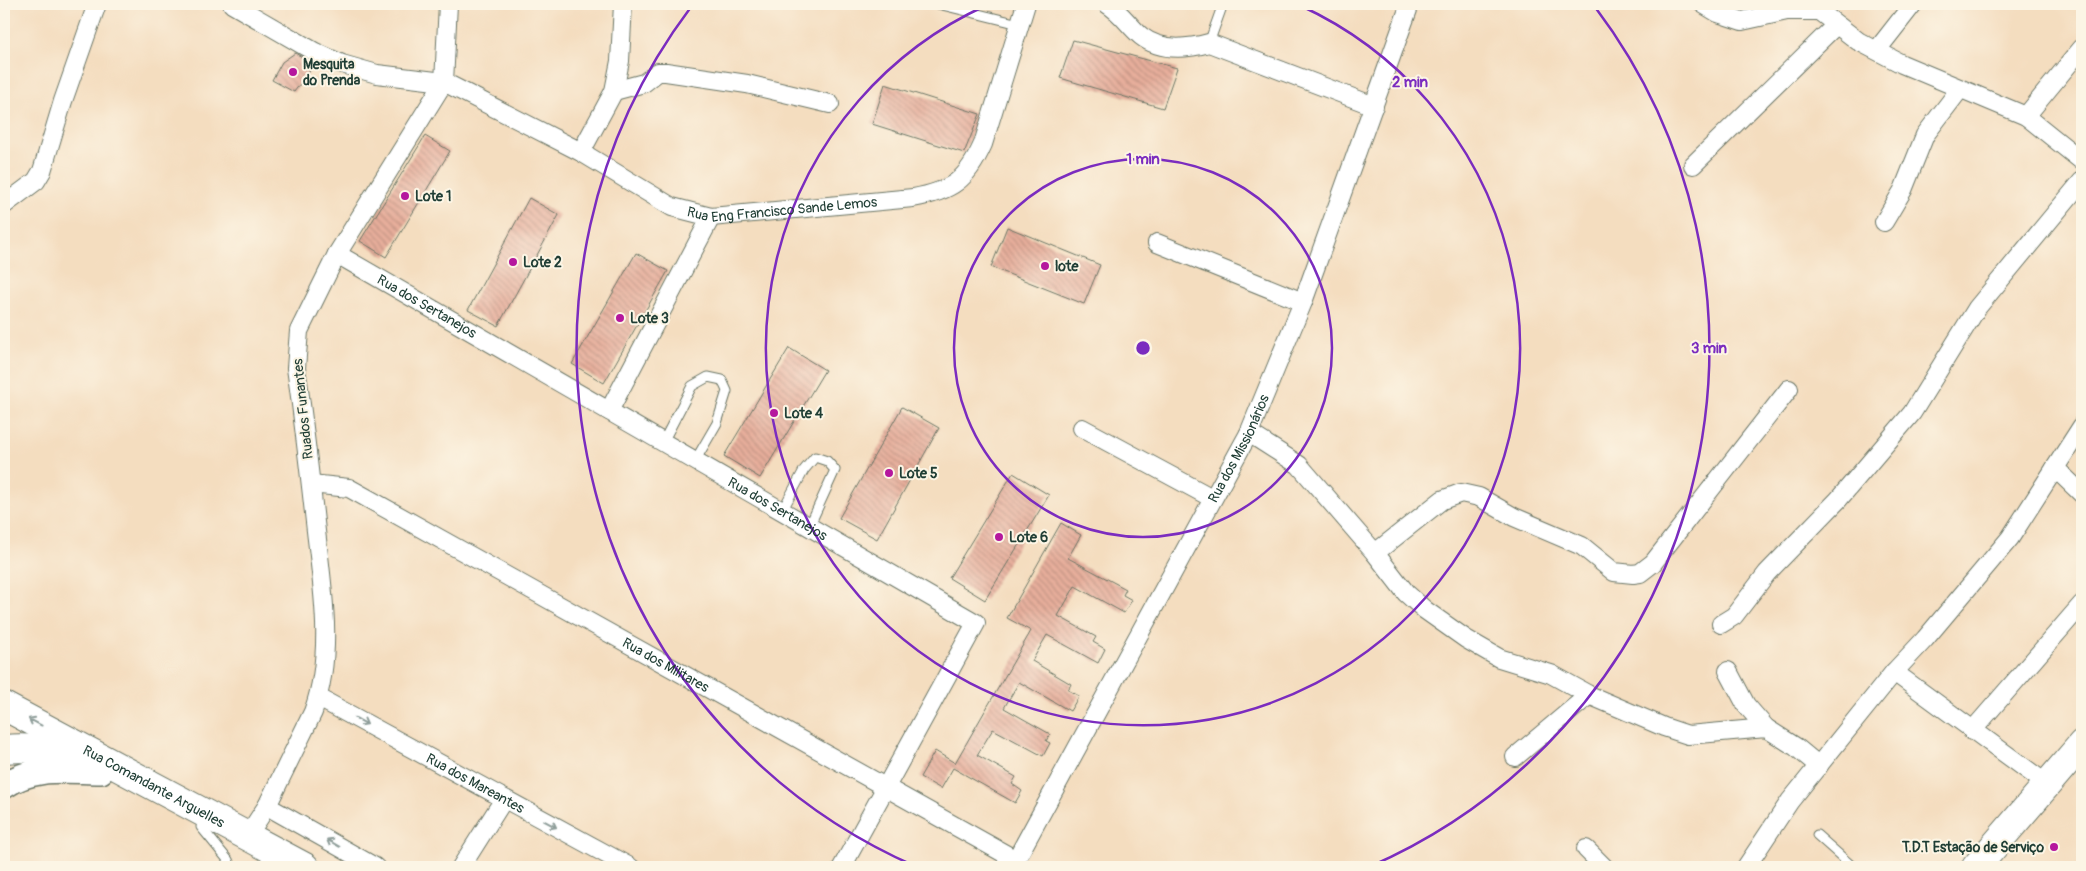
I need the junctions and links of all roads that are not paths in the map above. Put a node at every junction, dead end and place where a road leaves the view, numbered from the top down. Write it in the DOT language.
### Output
graph roads {
  1 [pos="97,4"];
  2 [pos="232,4"];
  3 [pos="448,4"];
  4 [pos="623,4"];
  5 [pos="938,4"];
  6 [pos="1026,4"];
  7 [pos="1109,4"];
  8 [pos="1223,4"];
  9 [pos="1410,4"];
  10 [pos="1703,4"];
  11 [pos="1914,4"];
  12 [pos="1822,7"];
  13 [pos="1020,24"];
  14 [pos="1836,25"];
  15 [pos="1209,43"];
  16 [pos="2082,48"];
  17 [pos="1877,50"];
  18 [pos="444,82"];
  19 [pos="1960,89"];
  20 [pos="614,91"];
  21 [pos="830,104"];
  22 [pos="1374,106"];
  23 [pos="2026,116"];
  24 [pos="581,152"];
  25 [pos="2082,161"];
  26 [pos="1693,165"];
  27 [pos="2082,181"];
  28 [pos="4,205"];
  29 [pos="711,217"];
  30 [pos="1884,222"];
  31 [pos="1157,243"];
  32 [pos="337,254"];
  33 [pos="1303,302"];
  34 [pos="1789,388"];
  35 [pos="609,411"];
  36 [pos="2082,426"];
  37 [pos="1082,428"];
  38 [pos="1249,433"];
  39 [pos="663,442"];
  40 [pos="695,461"];
  41 [pos="2055,468"];
  42 [pos="311,484"];
  43 [pos="2082,494"];
  44 [pos="1212,498"];
  45 [pos="782,511"];
  46 [pos="809,527"];
  47 [pos="1375,553"];
  48 [pos="2082,604"];
  49 [pos="1721,624"];
  50 [pos="1728,671"];
  51 [pos="1894,672"];
  52 [pos="1590,695"];
  53 [pos="319,698"];
  54 [pos="4,706"];
  55 [pos="1766,728"];
  56 [pos="1972,731"];
  57 [pos="2082,744"];
  58 [pos="4,749"];
  59 [pos="1515,757"];
  60 [pos="1819,766"];
  61 [pos="2082,767"];
  62 [pos="101,771"];
  63 [pos="2048,785"];
  64 [pos="4,786"];
  65 [pos="886,788"];
  66 [pos="504,799"];
  67 [pos="268,806"];
  68 [pos="201,826"];
  69 [pos="248,835"];
  70 [pos="1816,835"];
  71 [pos="1586,849"];
  72 [pos="1014,863"];
  73 [pos="231,867"];
  74 [pos="274,867"];
  75 [pos="305,867"];
  76 [pos="375,867"];
  77 [pos="461,867"];
  78 [pos="630,867"];
  79 [pos="842,867"];
  80 [pos="1604,867"];
  81 [pos="1746,867"];
  82 [pos="1853,867"];
  83 [pos="1976,867"];
  84 [pos="1999,867"];
  1 -- 28 [label="street"];
  2 -- 18 [label="street"];
  3 -- 18 [label="street, Ruados Funantes"];
  4 -- 20 [label="street"];
  5 -- 13 [label="lane"];
  6 -- 13 [label="street, Rua Eng Francisco Sande Lemos"];
  7 -- 15 [label="street"];
  8 -- 15 [label="lane"];
  9 -- 22 [label="street, Rua dos Missionários"];
  10 -- 12 [label="street"];
  11 -- 17 [label="street"];
  12 -- 14 [label="street"];
  13 -- 29 [label="street, Rua Eng Francisco Sande Lemos"];
  14 -- 17 [label="street"];
  14 -- 26 [label="street"];
  15 -- 22 [label="street"];
  16 -- 23 [label="street"];
  17 -- 19 [label="street"];
  18 -- 24 [label="street, Rua Eng Francisco Sande Lemos"];
  18 -- 32 [label="street, Ruados Funantes"];
  19 -- 23 [label="street"];
  19 -- 30 [label="street"];
  20 -- 21 [label="street"];
  20 -- 24 [label="street"];
  22 -- 33 [label="street, Rua dos Missionários"];
  23 -- 25 [label="street"];
  24 -- 29 [label="street, Rua Eng Francisco Sande Lemos"];
  27 -- 49 [label="street"];
  29 -- 35 [label="street"];
  31 -- 33 [label="street"];
  32 -- 35 [label="street, Rua dos Sertanejos"];
  32 -- 42 [label="street, Ruados Funantes"];
  33 -- 38 [label="street, Rua dos Missionários"];
  34 -- 47 [label="street"];
  35 -- 39 [label="street, Rua dos Sertanejos"];
  36 -- 41 [label="street"];
  37 -- 44 [label="street"];
  38 -- 44 [label="street, Rua dos Missionários"];
  38 -- 47 [label="street"];
  39 -- 40 [label="street, Rua dos Sertanejos"];
  39 -- 40 [label="lane"];
  40 -- 45 [label="street, Rua dos Sertanejos"];
  41 -- 43 [label="street"];
  41 -- 51 [label="street"];
  42 -- 53 [label="street, Ruados Funantes"];
  42 -- 65 [label="street, Rua dos Militares"];
  44 -- 72 [label="street, Rua dos Missionários"];
  45 -- 46 [label="street, Rua dos Sertanejos"];
  45 -- 46 [label="lane"];
  46 -- 65 [label="street, Rua dos Sertanejos"];
  47 -- 52 [label="street"];
  48 -- 56 [label="street"];
  50 -- 55 [label="street"];
  51 -- 56 [label="street"];
  51 -- 60 [label="street"];
  52 -- 55 [label="street"];
  52 -- 59 [label="street"];
  53 -- 66 [label="street, Rua dos Mareantes, one-way"];
  53 -- 67 [label="street, Ruados Funantes"];
  69 -- 54 [label="main road, Rua Comandante Arguelles, one-way"];
  55 -- 60 [label="street"];
  56 -- 63 [label="street"];
  57 -- 63 [label="main road"];
  58 -- 62 [label="main road"];
  60 -- 81 [label="street"];
  61 -- 84 [label="main road"];
  62 -- 64 [label="main road, Rua Comandante Arguelles"];
  62 -- 68 [label="main road, Rua Comandante Arguelles"];
  63 -- 83 [label="main road"];
  65 -- 72 [label="street, Rua dos Militares"];
  65 -- 79 [label="street, Rua dos Sertanejos"];
  66 -- 77 [label="street"];
  66 -- 78 [label="street, Rua dos Mareantes, one-way"];
  67 -- 69 [label="street, Ruados Funantes"];
  76 -- 67 [label="street, one-way"];
  68 -- 73 [label="lane"];
  68 -- 74 [label="main road, Rua Comandante Arguelles"];
  69 -- 75 [label="main road, Rua Comandante Arguelles"];
  70 -- 82 [label="lane"];
  71 -- 80 [label="street"];
}
